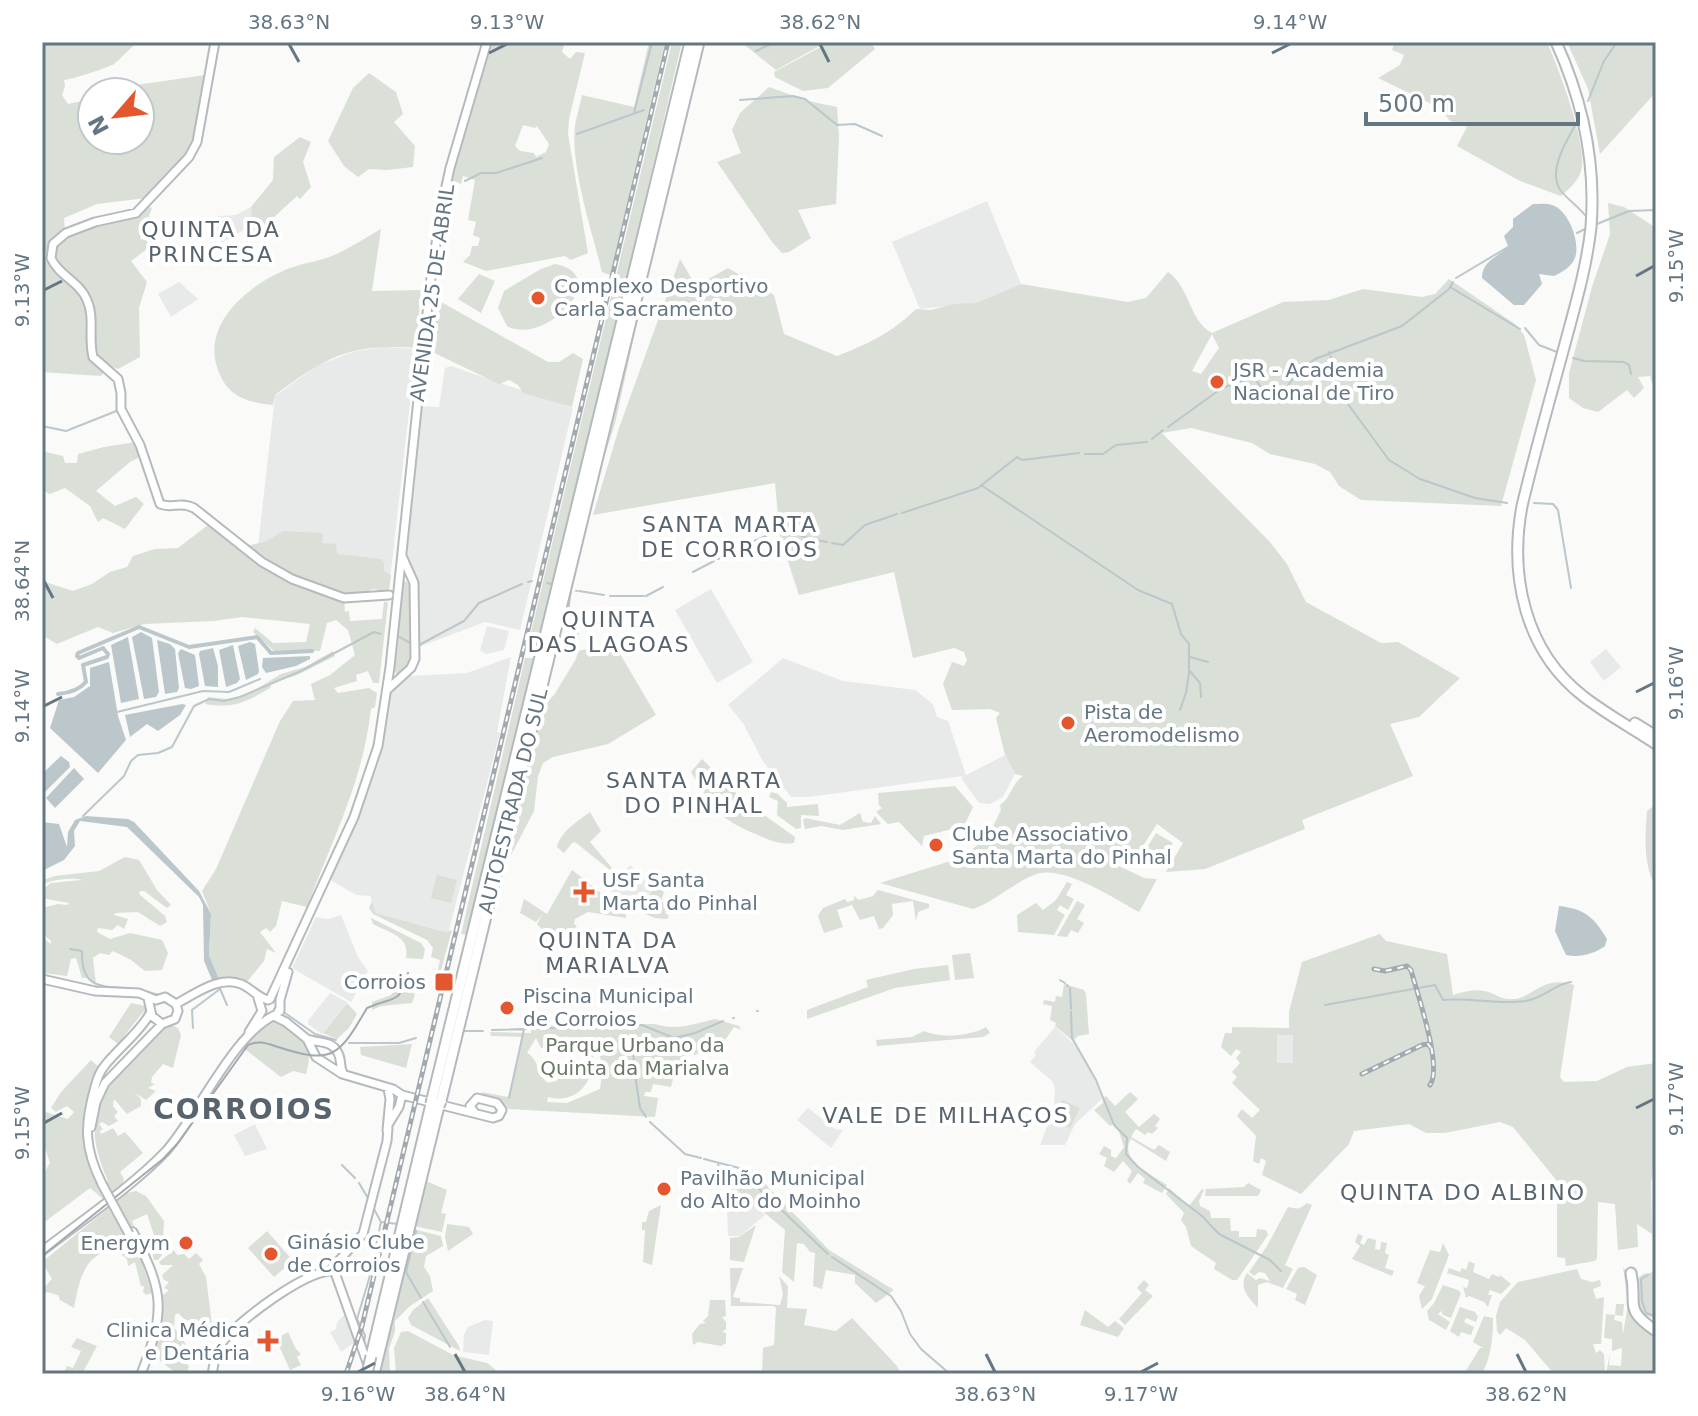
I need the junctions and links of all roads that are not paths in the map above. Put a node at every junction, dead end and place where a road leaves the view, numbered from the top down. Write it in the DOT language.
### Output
graph roads {
  1 [pos="215,42"];
  2 [pos="487,42"];
  3 [pos="690,42"];
  4 [pos="1559,42"];
  5 [pos="701,44"];
  6 [pos="683,133"];
  7 [pos="671,157"];
  8 [pos="402,550"];
  9 [pos="414,583"];
  10 [pos="398,585"];
  11 [pos="389,595"];
  12 [pos="396,602"];
  13 [pos="545,654"];
  14 [pos="390,667"];
  15 [pos="401,676"];
  16 [pos="386,692"];
  17 [pos="1656,736"];
  18 [pos="1656,744"];
  19 [pos="319,892"];
  20 [pos="42,979"];
  21 [pos="152,999"];
  22 [pos="266,1003"];
  23 [pos="176,1004"];
  24 [pos="280,1007"];
  25 [pos="151,1010"];
  26 [pos="273,1016"];
  27 [pos="286,1022"];
  28 [pos="162,1024"];
  29 [pos="247,1036"];
  30 [pos="307,1039"];
  31 [pos="317,1041"];
  32 [pos="312,1049"];
  33 [pos="339,1061"];
  34 [pos="328,1064"];
  35 [pos="345,1075"];
  36 [pos="396,1096"];
  37 [pos="471,1104"];
  38 [pos="462,1109"];
  39 [pos="475,1113"];
  40 [pos="104,1183"];
  41 [pos="42,1251"];
  42 [pos="330,1269"];
  43 [pos="1656,1321"];
  44 [pos="1656,1331"];
  45 [pos="372,1369"];
  46 [pos="138,1374"];
  47 [pos="212,1374"];
  1 -- 11 [label="main road"];
  2 -- 8 [label="main road, AVENIDA 25 DE ABRIL"];
  3 -- 13 [label="highway, AUTOESTRADA DO SUL"];
  4 -- 17 [label="highway"];
  4 -- 18 [label="highway"];
  5 -- 7 [label="highway, AUTOESTRADA DO SUL"];
  6 -- 7 [label="highway"];
  7 -- 13 [label="highway, AUTOESTRADA DO SUL"];
  8 -- 9 [label="main road, AVENIDA 25 DE ABRIL"];
  8 -- 10 [label="main road, AVENIDA 25 DE ABRIL"];
  9 -- 10 [label="main road"];
  9 -- 15 [label="main road, AVENIDA 25 DE ABRIL"];
  10 -- 11 [label="main road"];
  10 -- 12 [label="main road, AVENIDA 25 DE ABRIL"];
  11 -- 12 [label="main road"];
  12 -- 14 [label="main road, AVENIDA 25 DE ABRIL"];
  13 -- 45 [label="highway, AUTOESTRADA DO SUL"];
  14 -- 15 [label="main road"];
  14 -- 16 [label="main road, AVENIDA 25 DE ABRIL"];
  15 -- 16 [label="main road, AVENIDA 25 DE ABRIL"];
  16 -- 19 [label="main road, AVENIDA 25 DE ABRIL"];
  19 -- 22 [label="main road, AVENIDA 25 DE ABRIL"];
  19 -- 24 [label="main road, AVENIDA 25 DE ABRIL"];
  20 -- 21 [label="main road"];
  21 -- 23 [label="main road"];
  21 -- 25 [label="main road"];
  22 -- 23 [label="main road"];
  22 -- 24 [label="main road"];
  22 -- 26 [label="main road"];
  22 -- 29 [label="main road, AVENIDA 25 DE ABRIL"];
  23 -- 28 [label="main road"];
  24 -- 26 [label="main road, AVENIDA 25 DE ABRIL"];
  24 -- 27 [label="main road"];
  25 -- 28 [label="main road"];
  25 -- 40 [label="main road"];
  26 -- 27 [label="main road"];
  26 -- 29 [label="main road, AVENIDA 25 DE ABRIL"];
  27 -- 30 [label="main road"];
  28 -- 40 [label="main road"];
  29 -- 41 [label="main road, AVENIDA 25 DE ABRIL"];
  30 -- 31 [label="main road"];
  30 -- 32 [label="main road"];
  31 -- 32 [label="main road"];
  31 -- 33 [label="main road"];
  32 -- 34 [label="main road"];
  33 -- 34 [label="main road"];
  33 -- 35 [label="main road"];
  34 -- 35 [label="main road"];
  35 -- 36 [label="main road"];
  36 -- 38 [label="main road"];
  36 -- 42 [label="main road"];
  37 -- 38 [label="main road"];
  37 -- 39 [label="main road"];
  37 -- 39 [label="main road"];
  38 -- 39 [label="main road"];
  40 -- 46 [label="main road, bridge"];
  42 -- 45 [label="main road"];
  42 -- 47 [label="main road"];
  43 -- 44 [label="highway"];
}
